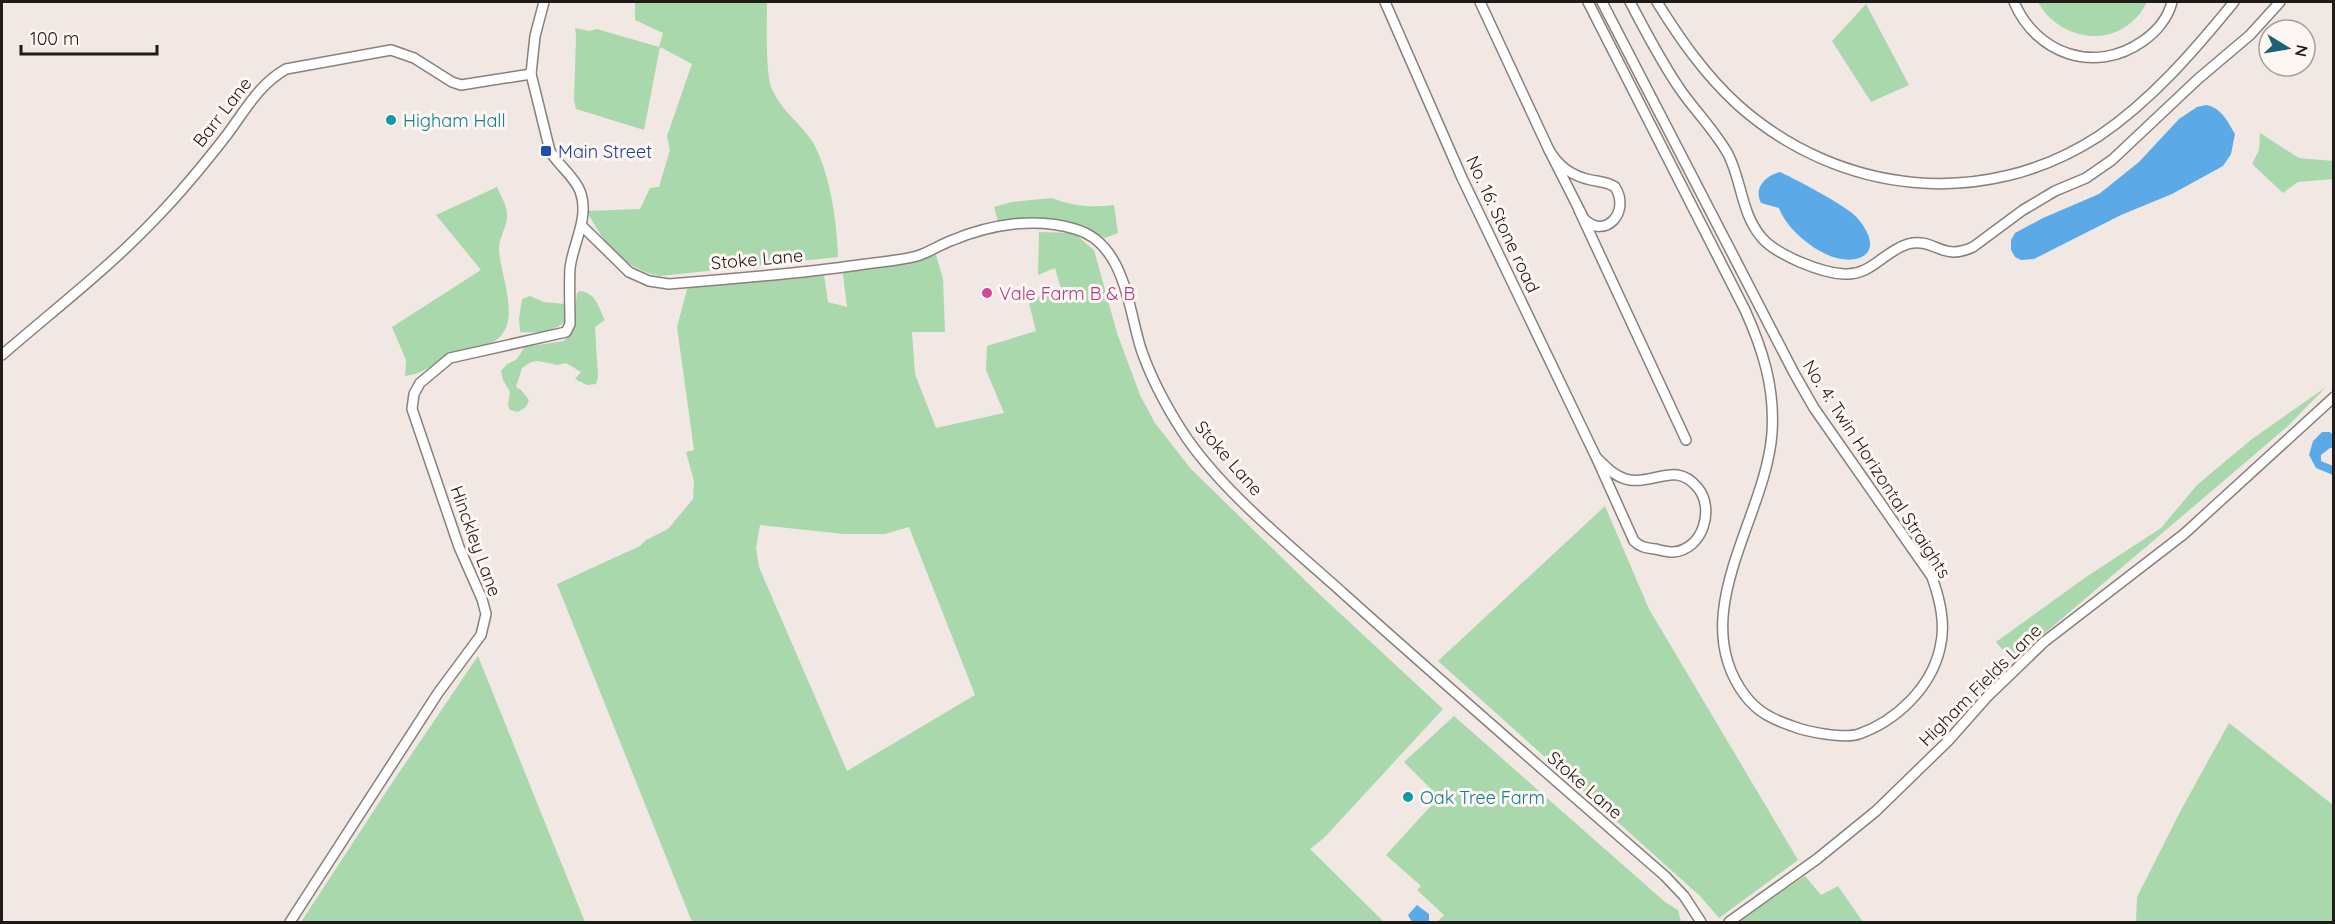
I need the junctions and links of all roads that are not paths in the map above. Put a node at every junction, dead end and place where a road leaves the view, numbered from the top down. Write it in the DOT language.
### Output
graph roads {
  1 [pos="544,2"];
  2 [pos="1385,2"];
  3 [pos="1480,2"];
  4 [pos="1588,2"];
  5 [pos="1602,2"];
  6 [pos="1630,2"];
  7 [pos="1657,2"];
  8 [pos="2014,2"];
  9 [pos="2172,2"];
  10 [pos="2234,2"];
  11 [pos="2280,2"];
  12 [pos="531,74"];
  13 [pos="1549,150"];
  14 [pos="1579,210"];
  15 [pos="582,226"];
  16 [pos="2,355"];
  17 [pos="2334,397"];
  18 [pos="1686,441"];
  19 [pos="1596,457"];
  20 [pos="290,922"];
  21 [pos="1701,922"];
  22 [pos="1729,922"];
  1 -- 12 [label="street"];
  2 -- 19 [label="street, No. 16: Stone road"];
  3 -- 13 [label="street"];
  4 -- 5 [label="street, No. 4: Twin Horizontal Straights"];
  6 -- 11 [label="street"];
  7 -- 10 [label="street"];
  8 -- 9 [label="street"];
  12 -- 15 [label="street"];
  12 -- 16 [label="street, Barr Lane"];
  13 -- 14 [label="street"];
  13 -- 14 [label="street"];
  14 -- 18 [label="street"];
  15 -- 20 [label="street, Hinckley Lane"];
  15 -- 21 [label="street, Stoke Lane"];
  17 -- 22 [label="street, Higham Fields Lane"];
  19 -- 19 [label="street, No. 16: Stone road"];
}
